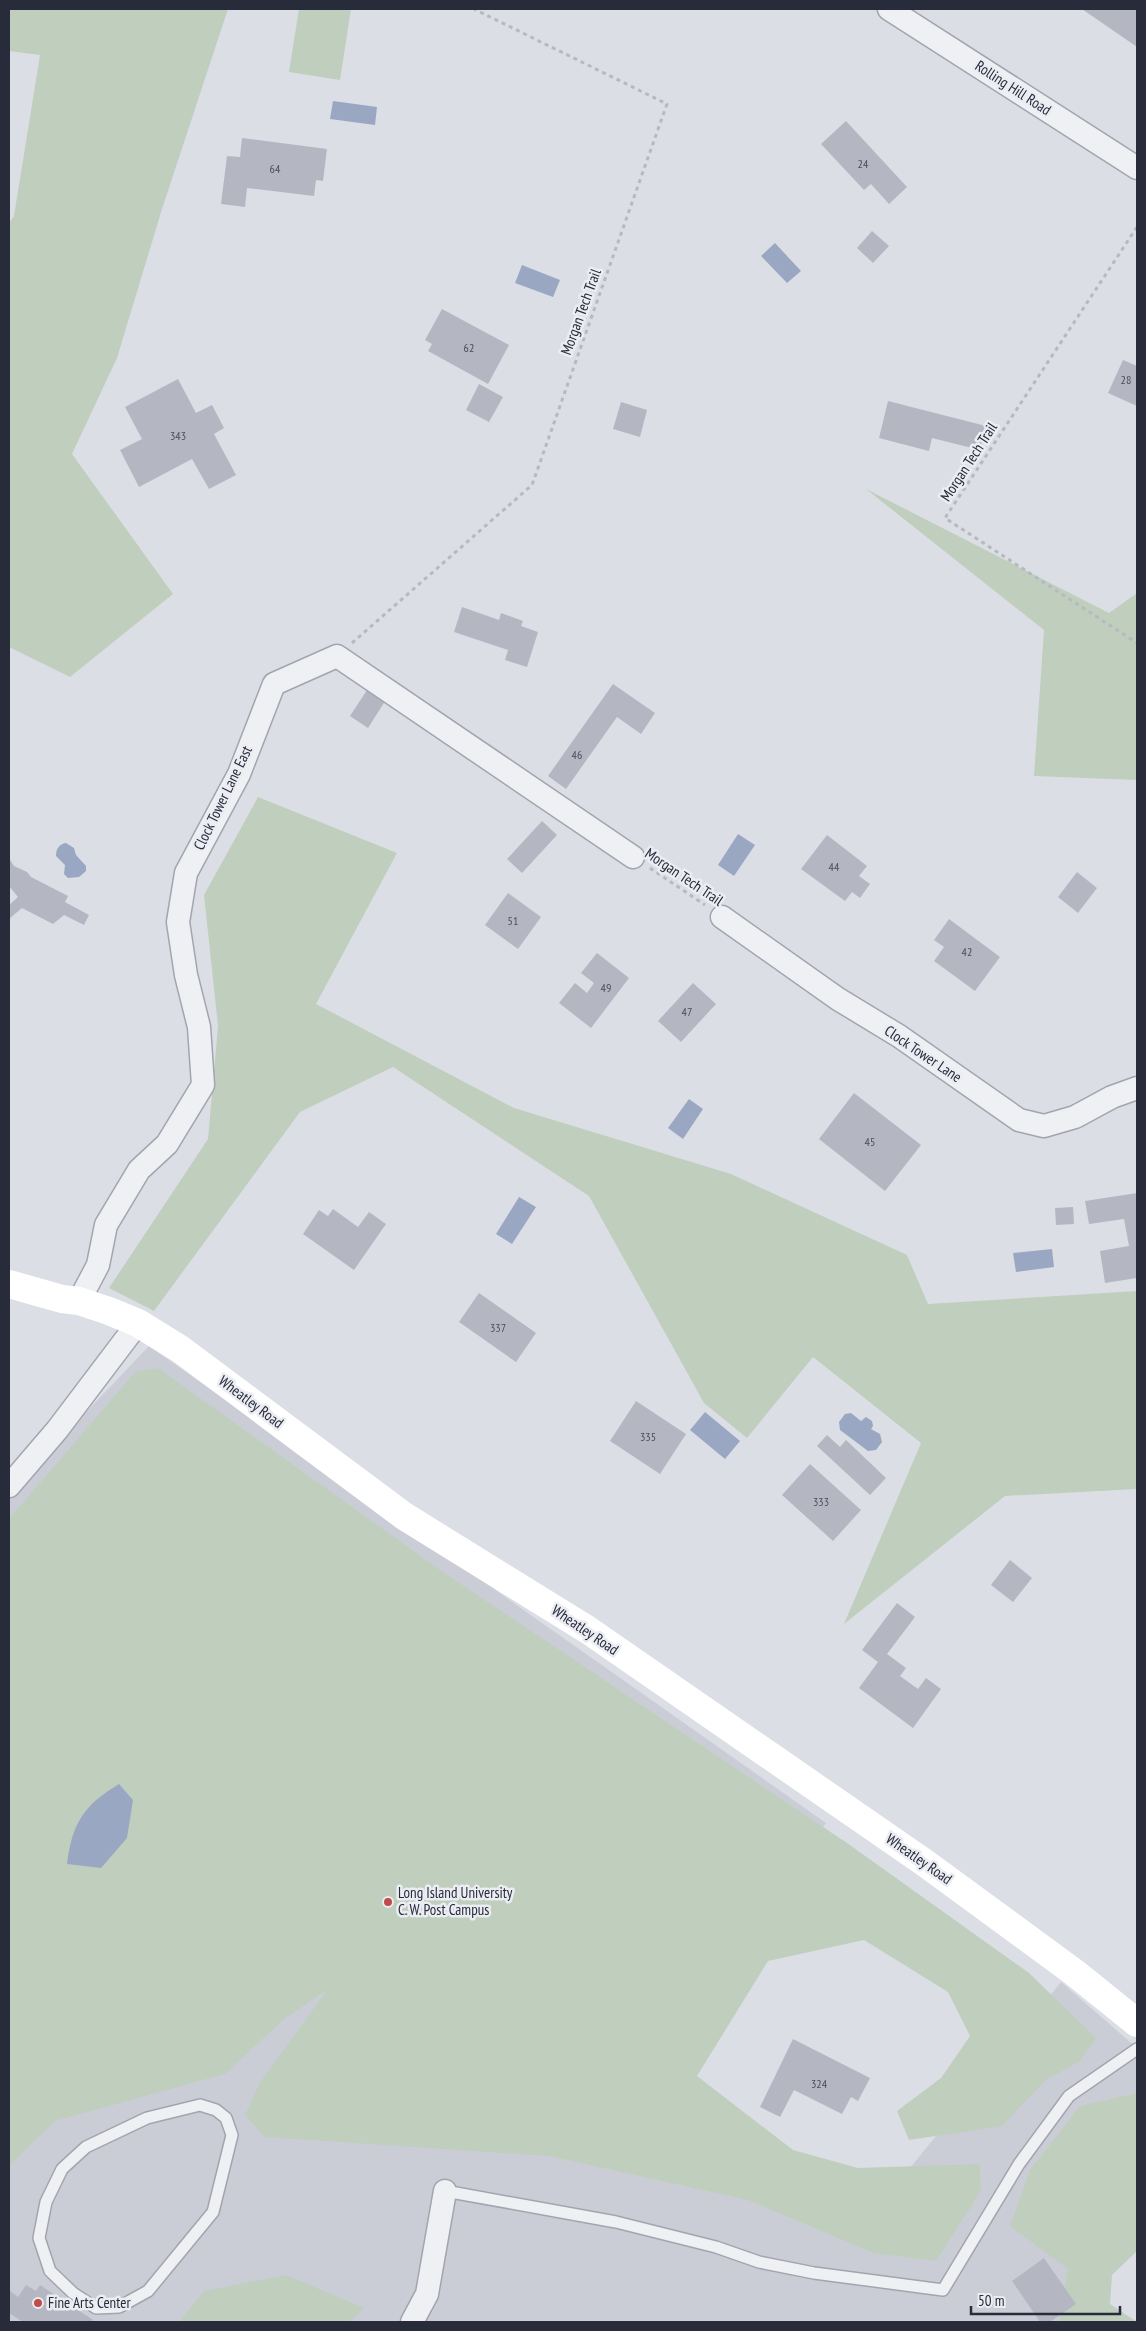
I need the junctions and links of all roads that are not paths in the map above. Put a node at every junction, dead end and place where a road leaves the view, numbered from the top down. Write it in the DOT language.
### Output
graph roads {
  1 [pos="889,9"];
  2 [pos="1137,168"];
  3 [pos="633,857"];
  4 [pos="722,917"];
  5 [pos="1137,1088"];
  6 [pos="9,1284"];
  7 [pos="79,1301"];
  8 [pos="138,1323"];
  9 [pos="9,1486"];
  10 [pos="1137,2023"];
  11 [pos="1137,2049"];
  12 [pos="232,2135"];
  13 [pos="445,2192"];
  14 [pos="412,2322"];
  1 -- 2 [label="street, Rolling Hill Road"];
  3 -- 7 [label="street, Clock Tower Lane East"];
  4 -- 5 [label="street, Clock Tower Lane"];
  6 -- 7 [label="main road, Wheatley Road"];
  7 -- 8 [label="main road, Wheatley Road"];
  8 -- 9 [label="street"];
  8 -- 10 [label="main road, Wheatley Road"];
  11 -- 13 [label="lane"];
  12 -- 12 [label="lane"];
  13 -- 14 [label="street"];
}
